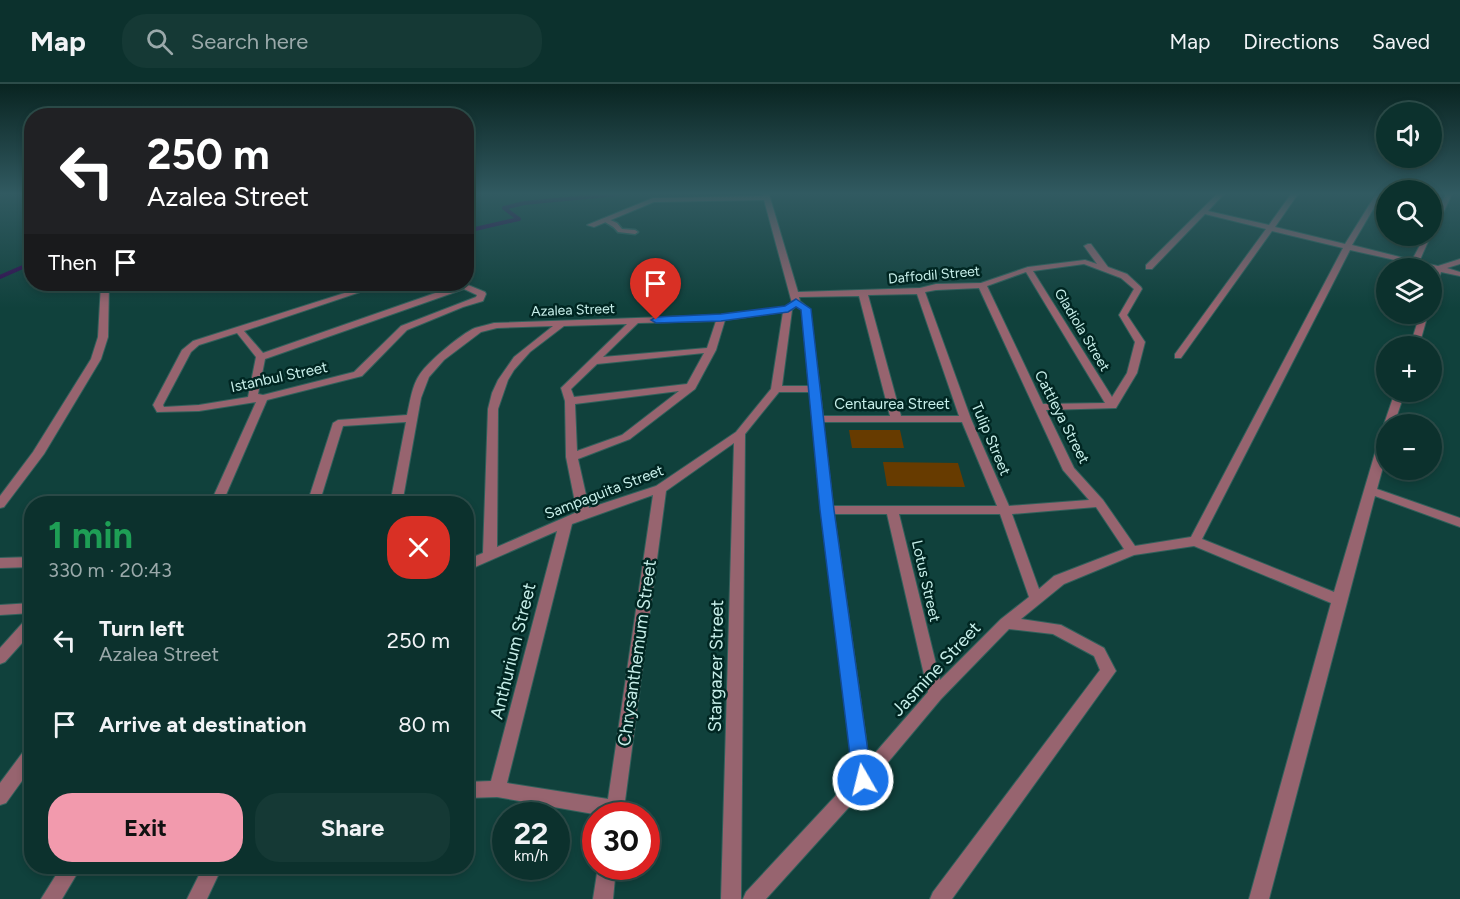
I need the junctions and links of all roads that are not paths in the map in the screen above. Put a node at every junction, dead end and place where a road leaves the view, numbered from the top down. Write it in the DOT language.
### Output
graph roads {
  1 [pos="775,232"];
  2 [pos="1184,232"];
  3 [pos="1267,232"];
  4 [pos="1286,232"];
  5 [pos="1356,232"];
  6 [pos="1088,246"];
  7 [pos="1347,247"];
  8 [pos="1393,258"];
  9 [pos="1460,261"];
  10 [pos="1104,267"];
  11 [pos="1149,267"];
  12 [pos="1442,268"];
  13 [pos="1028,269"];
  14 [pos="1442,270"];
  15 [pos="1460,274"];
  16 [pos="982,285"];
  17 [pos="474,290"];
  18 [pos="104,291"];
  19 [pos="359,291"];
  20 [pos="447,291"];
  21 [pos="920,291"];
  22 [pos="863,294"];
  23 [pos="793,302"];
  24 [pos="721,318"];
  25 [pos="635,321"];
  26 [pos="561,324"];
  27 [pos="239,330"];
  28 [pos="711,350"];
  29 [pos="1178,356"];
  30 [pos="261,357"];
  31 [pos="593,361"];
  32 [pos="691,387"];
  33 [pos="776,389"];
  34 [pos="815,389"];
  35 [pos="263,398"];
  36 [pos="570,401"];
  37 [pos="1039,406"];
  38 [pos="1112,406"];
  39 [pos="411,418"];
  40 [pos="896,418"];
  41 [pos="819,419"];
  42 [pos="966,419"];
  43 [pos="740,434"];
  44 [pos="573,457"];
  45 [pos="1376,468"];
  46 [pos="660,489"];
  47 [pos="1369,490"];
  48 [pos="220,496"];
  49 [pos="315,496"];
  50 [pos="397,496"];
  51 [pos="1099,503"];
  52 [pos="0,504"];
  53 [pos="827,510"];
  54 [pos="892,510"];
  55 [pos="1005,510"];
  56 [pos="584,514"];
  57 [pos="566,522"];
  58 [pos="1460,523"];
  59 [pos="1195,540"];
  60 [pos="1132,551"];
  61 [pos="490,554"];
  62 [pos="24,562"];
  63 [pos="474,562"];
  64 [pos="0,563"];
  65 [pos="1036,599"];
  66 [pos="1338,600"];
  67 [pos="24,608"];
  68 [pos="0,610"];
  69 [pos="1006,623"];
  70 [pos="24,631"];
  71 [pos="0,658"];
  72 [pos="936,694"];
  73 [pos="24,764"];
  74 [pos="863,780"];
  75 [pos="497,789"];
  76 [pos="474,790"];
  77 [pos="0,797"];
  78 [pos="615,802"];
  79 [pos="582,806"];
  80 [pos="67,874"];
  81 [pos="210,874"];
  82 [pos="605,880"];
  83 [pos="51,899"];
  84 [pos="197,899"];
  85 [pos="603,899"];
  86 [pos="731,899"];
  87 [pos="753,899"];
  88 [pos="940,899"];
  89 [pos="1260,899"];
  1 -- 23 [label="street"];
  2 -- 11 [label="street"];
  3 -- 29 [label="street"];
  4 -- 7 [label="street"];
  5 -- 7 [label="street"];
  6 -- 10 [label="street"];
  7 -- 8 [label="street"];
  7 -- 59 [label="street"];
  9 -- 12 [label="street"];
  10 -- 13 [label="street, Daffodil Street"];
  10 -- 38 [label="street, Daffodil Street"];
  13 -- 16 [label="street, Daffodil Street"];
  13 -- 38 [label="street, Gladiola Street"];
  14 -- 15 [label="street"];
  16 -- 21 [label="street, Daffodil Street"];
  16 -- 37 [label="street, Cattleya Street"];
  17 -- 35 [label="street, Istanbul Street"];
  18 -- 52 [label="street"];
  19 -- 27 [label="street"];
  20 -- 30 [label="street"];
  21 -- 22 [label="street, Daffodil Street"];
  21 -- 42 [label="street, Tulip Street"];
  22 -- 23 [label="street, Daffodil Street"];
  22 -- 40 [label="street"];
  23 -- 24 [label="street, Azalea Street"];
  23 -- 33 [label="street"];
  23 -- 34 [label="street"];
  24 -- 25 [label="street, Azalea Street"];
  24 -- 28 [label="street"];
  25 -- 26 [label="street, Azalea Street"];
  25 -- 31 [label="street"];
  26 -- 39 [label="street, Azalea Street"];
  26 -- 61 [label="street"];
  27 -- 30 [label="street"];
  27 -- 35 [label="street, Istanbul Street"];
  28 -- 31 [label="street"];
  28 -- 32 [label="street"];
  30 -- 35 [label="street"];
  31 -- 36 [label="street"];
  32 -- 36 [label="street"];
  32 -- 44 [label="street"];
  33 -- 34 [label="street"];
  33 -- 43 [label="street, Sampaguita Street"];
  34 -- 41 [label="street"];
  35 -- 48 [label="street"];
  36 -- 44 [label="street"];
  37 -- 38 [label="street"];
  37 -- 51 [label="street, Cattleya Street"];
  39 -- 49 [label="street"];
  39 -- 50 [label="street, Azalea Street"];
  40 -- 41 [label="street, Centaurea Street"];
  40 -- 42 [label="street, Centaurea Street"];
  41 -- 53 [label="street"];
  42 -- 55 [label="street, Tulip Street"];
  43 -- 46 [label="street, Sampaguita Street"];
  43 -- 86 [label="street, Stargazer Street"];
  44 -- 56 [label="street"];
  45 -- 47 [label="street"];
  46 -- 56 [label="street, Sampaguita Street"];
  46 -- 78 [label="street, Chrysanthemum Street"];
  47 -- 58 [label="street"];
  47 -- 66 [label="street"];
  51 -- 55 [label="street"];
  51 -- 60 [label="street, Cattleya Street"];
  53 -- 54 [label="street"];
  53 -- 74 [label="street"];
  54 -- 55 [label="street"];
  54 -- 72 [label="street, Lotus Street"];
  55 -- 65 [label="street, Tulip Street"];
  56 -- 57 [label="street, Sampaguita Street"];
  57 -- 61 [label="street, Sampaguita Street"];
  57 -- 75 [label="street, Anthurium Street"];
  59 -- 60 [label="street, Jasmine Street"];
  59 -- 66 [label="street"];
  60 -- 65 [label="street, Jasmine Street"];
  61 -- 63 [label="street, Sampaguita Street"];
  62 -- 64 [label="street"];
  65 -- 69 [label="street, Jasmine Street"];
  66 -- 89 [label="street"];
  67 -- 68 [label="street"];
  69 -- 72 [label="street, Jasmine Street"];
  69 -- 88 [label="street"];
  70 -- 71 [label="street"];
  72 -- 74 [label="street, Jasmine Street"];
  73 -- 77 [label="street"];
  74 -- 87 [label="street, Jasmine Street"];
  75 -- 76 [label="street"];
  75 -- 79 [label="street"];
  80 -- 83 [label="street"];
  81 -- 84 [label="street"];
  82 -- 85 [label="street"];
}
